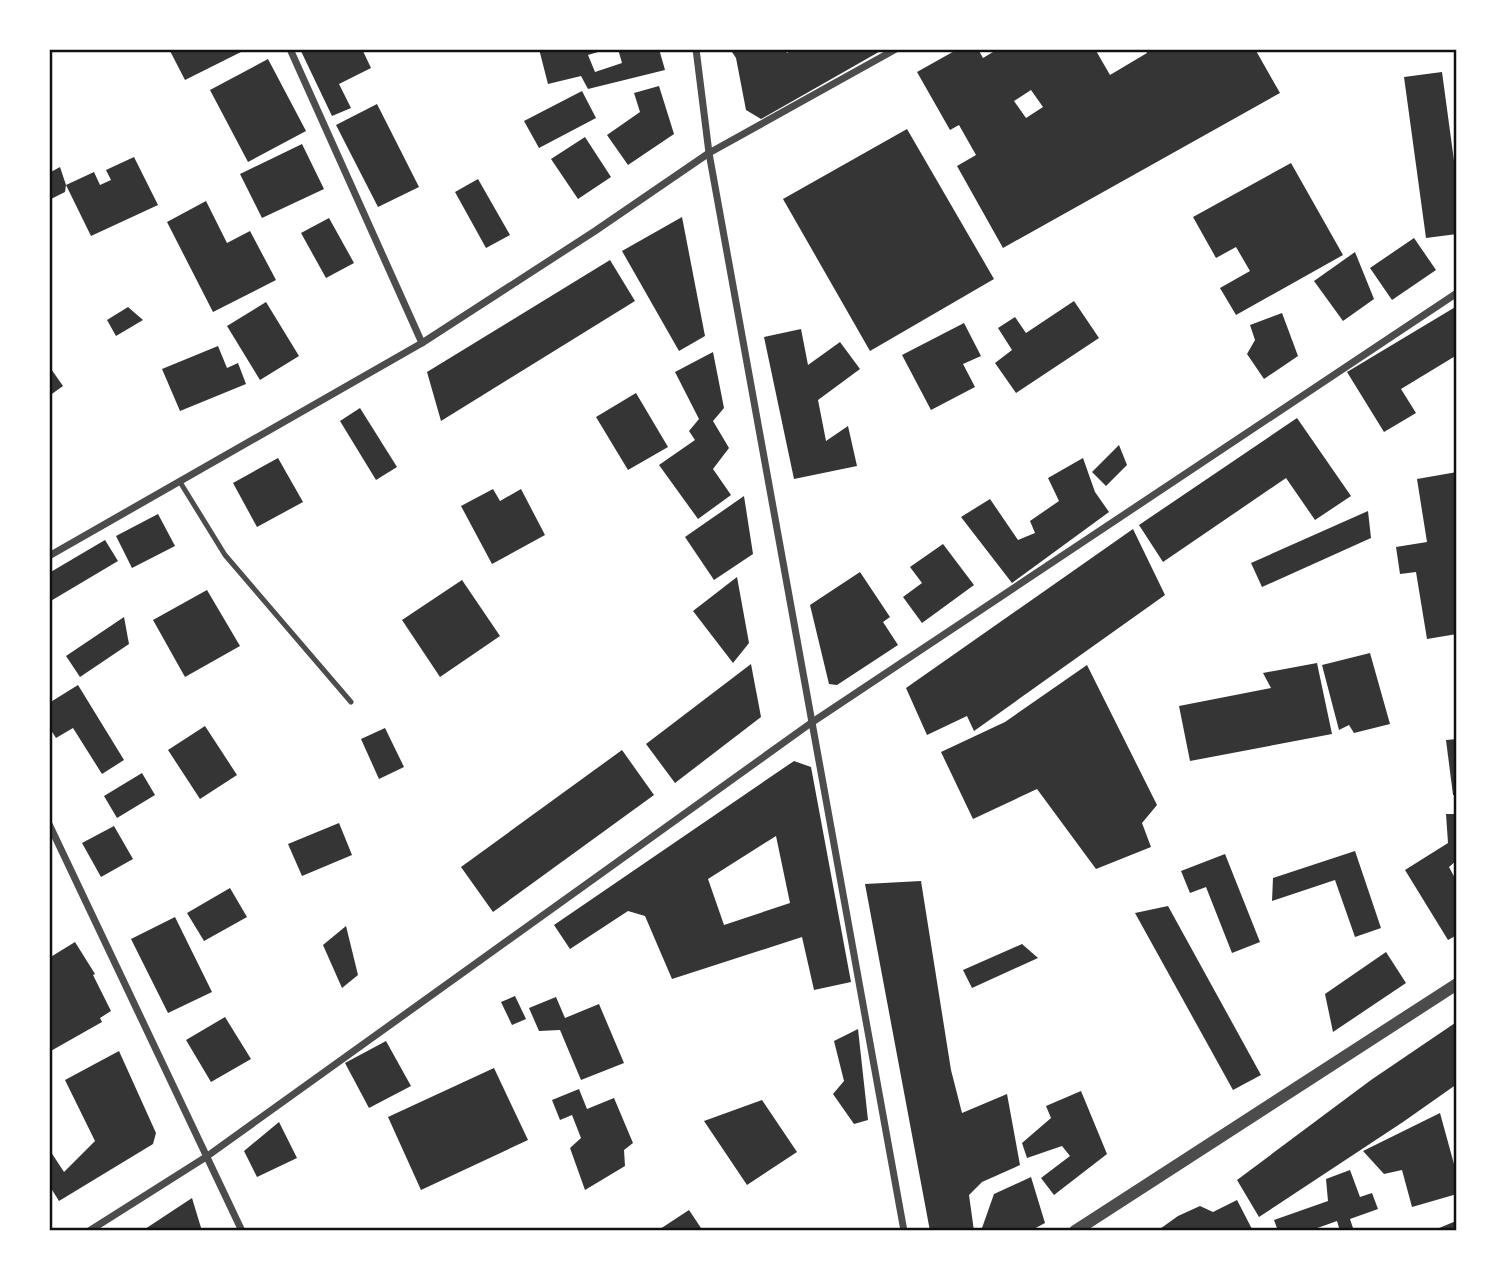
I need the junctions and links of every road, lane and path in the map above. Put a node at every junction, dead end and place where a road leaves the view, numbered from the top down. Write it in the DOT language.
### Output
graph roads {
  1 [pos="290,49"];
  2 [pos="696,49"];
  3 [pos="896,49"];
  4 [pos="709,153"];
  5 [pos="1457,293"];
  6 [pos="422,343"];
  7 [pos="180,482"];
  8 [pos="49,556"];
  9 [pos="351,702"];
  10 [pos="811,723"];
  11 [pos="49,824"];
  12 [pos="1457,984"];
  13 [pos="206,1157"];
  14 [pos="89,1231"];
  15 [pos="242,1231"];
  16 [pos="904,1231"];
  17 [pos="1075,1231"];
  1 -- 6 [label="street"];
  2 -- 4 [label="street"];
  3 -- 4 [label="street"];
  4 -- 6 [label="street"];
  4 -- 10 [label="street"];
  5 -- 10 [label="street"];
  6 -- 7 [label="street"];
  7 -- 8 [label="street"];
  7 -- 9 [label="lane"];
  10 -- 13 [label="street"];
  10 -- 16 [label="street"];
  11 -- 13 [label="street"];
  12 -- 17 [label="street"];
  13 -- 14 [label="street"];
  13 -- 15 [label="street"];
}
